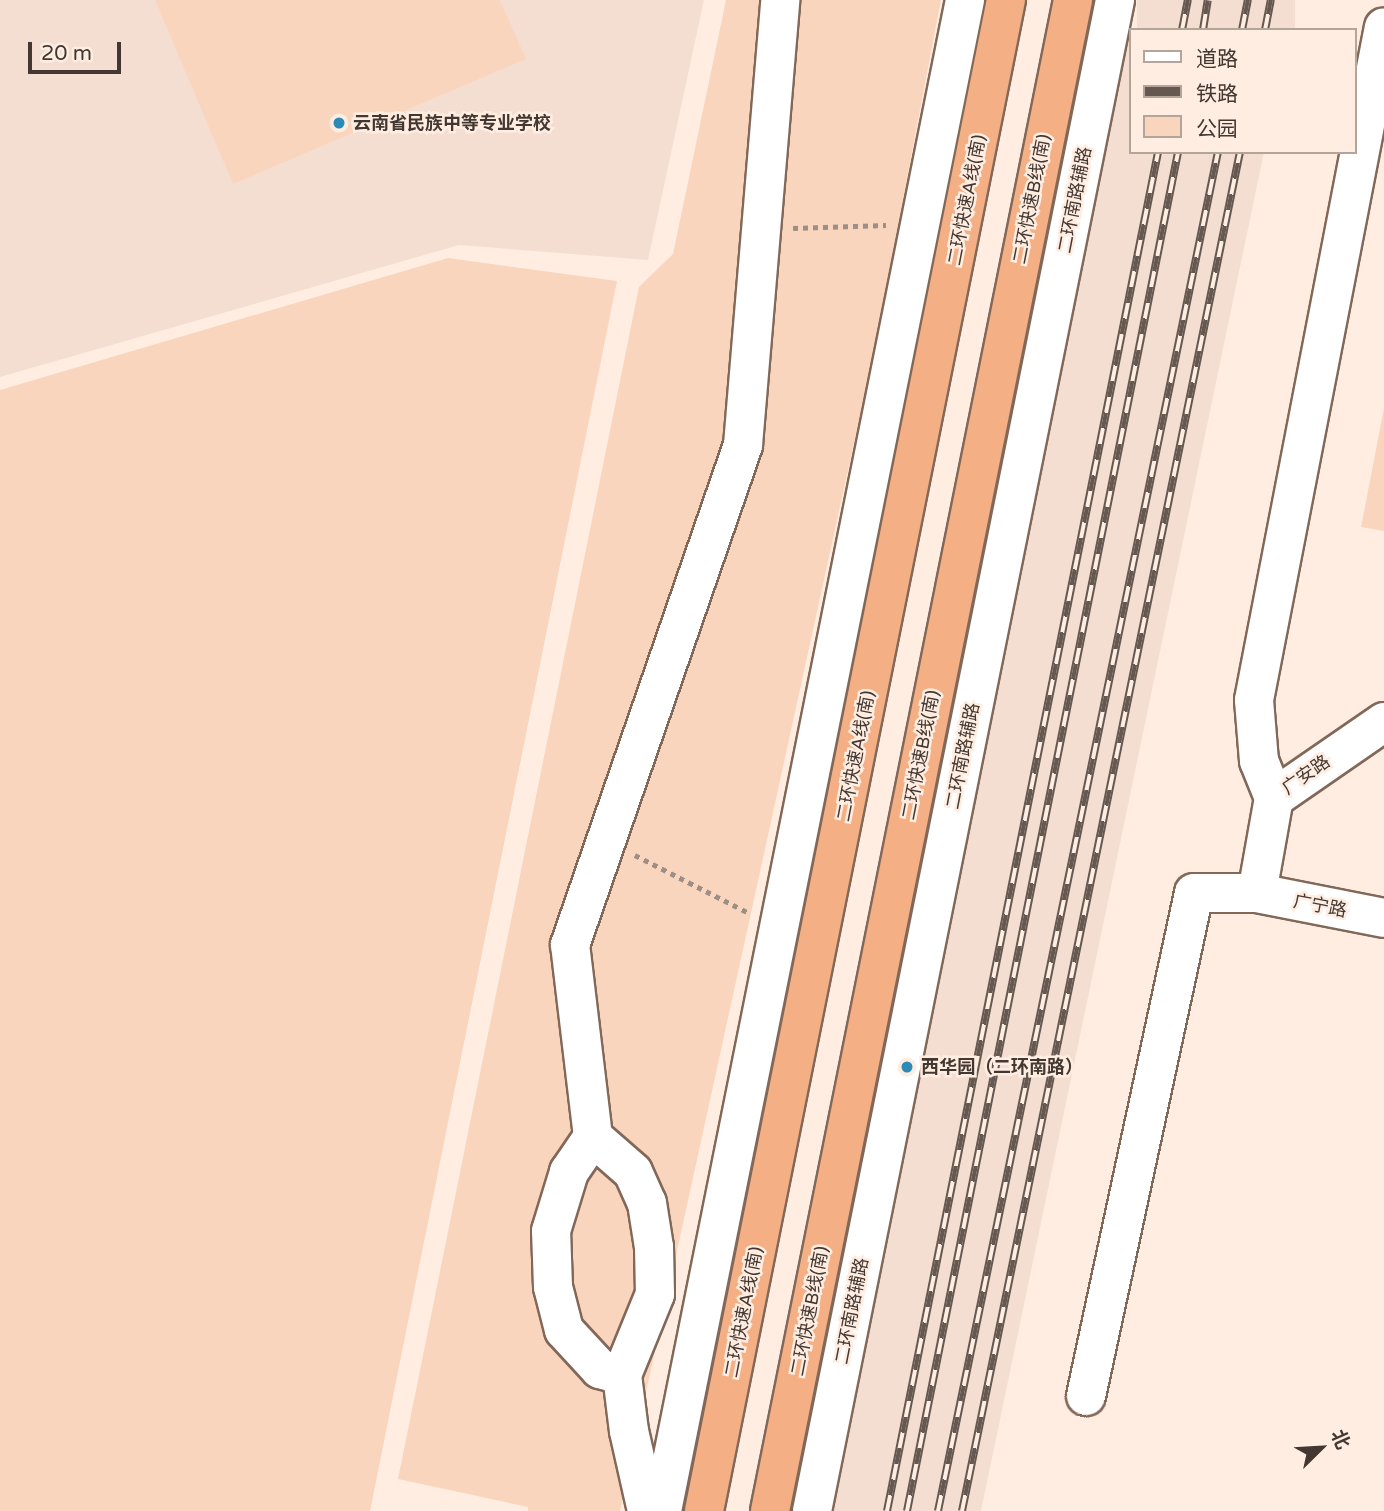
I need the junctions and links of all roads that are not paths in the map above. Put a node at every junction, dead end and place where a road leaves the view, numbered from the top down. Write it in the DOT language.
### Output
graph roads {
  1 [pos="780,0"];
  2 [pos="965,0"];
  3 [pos="1006,0"];
  4 [pos="1073,0"];
  5 [pos="1115,0"];
  6 [pos="1384,27"];
  7 [pos="1380,70"];
  8 [pos="1384,722"];
  9 [pos="1274,798"];
  10 [pos="1256,893"];
  11 [pos="1384,918"];
  12 [pos="593,1137"];
  13 [pos="622,1374"];
  14 [pos="1086,1396"];
  15 [pos="647,1511"];
  16 [pos="662,1511"];
  17 [pos="704,1511"];
  18 [pos="769,1511"];
  19 [pos="812,1511"];
  1 -- 12 [label="street"];
  2 -- 16 [label="street"];
  3 -- 17 [label="highway, 二环快速A线(南)"];
  4 -- 18 [label="highway, 二环快速B线(南)"];
  5 -- 19 [label="street, 二环南路辅路"];
  6 -- 7 [label="street"];
  7 -- 9 [label="street"];
  8 -- 9 [label="street, 广安路"];
  9 -- 10 [label="street, 广安路"];
  10 -- 11 [label="street, 广宁路"];
  10 -- 14 [label="street, 广宁路"];
  12 -- 13 [label="street"];
  12 -- 13 [label="street"];
  13 -- 15 [label="street"];
}
